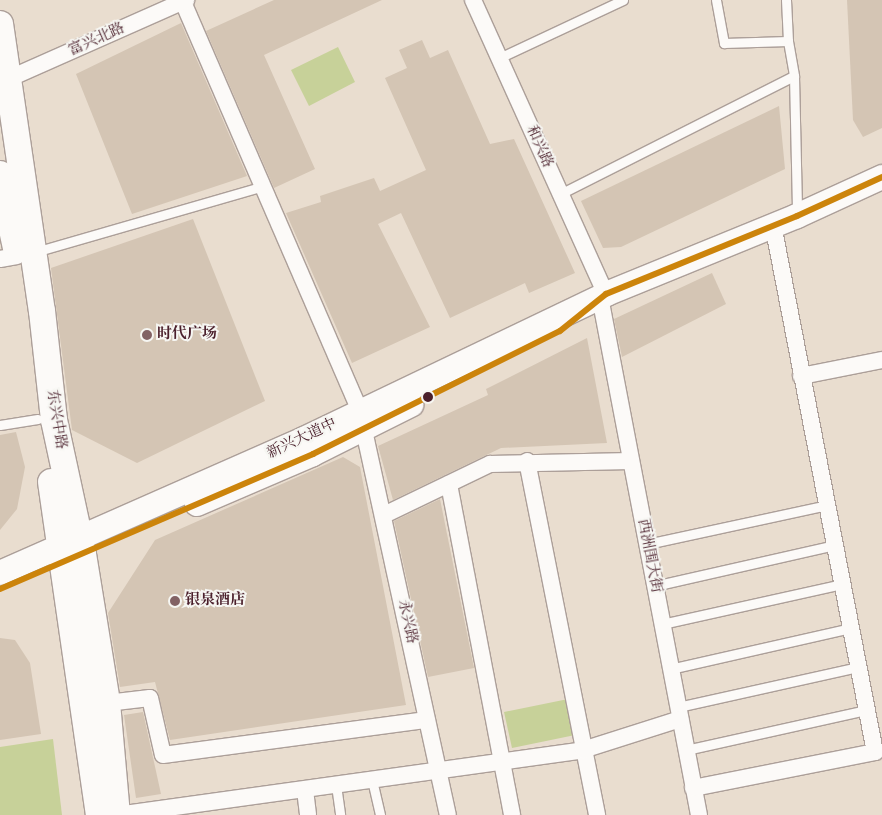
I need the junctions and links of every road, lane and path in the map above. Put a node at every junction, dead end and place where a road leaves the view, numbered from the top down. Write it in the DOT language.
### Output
graph roads {
  1 [pos="474,0"];
  2 [pos="623,0"];
  3 [pos="716,0"];
  4 [pos="786,0"];
  5 [pos="184,1"];
  6 [pos="0,24"];
  7 [pos="788,41"];
  8 [pos="499,58"];
  9 [pos="794,76"];
  10 [pos="8,79"];
  11 [pos="0,174"];
  12 [pos="882,177"];
  13 [pos="264,186"];
  14 [pos="560,194"];
  15 [pos="798,216"];
  16 [pos="773,224"];
  17 [pos="17,256"];
  18 [pos="603,296"];
  19 [pos="882,360"];
  20 [pos="801,376"];
  21 [pos="38,419"];
  22 [pos="362,420"];
  23 [pos="0,425"];
  24 [pos="527,461"];
  25 [pos="630,461"];
  26 [pos="449,484"];
  27 [pos="827,505"];
  28 [pos="384,515"];
  29 [pos="646,544"];
  30 [pos="834,545"];
  31 [pos="71,551"];
  32 [pos="0,573"];
  33 [pos="842,584"];
  34 [pos="654,586"];
  35 [pos="0,589"];
  36 [pos="662,624"];
  37 [pos="851,628"];
  38 [pos="859,667"];
  39 [pos="670,669"];
  40 [pos="108,703"];
  41 [pos="867,710"];
  42 [pos="679,713"];
  43 [pos="428,720"];
  44 [pos="582,750"];
  45 [pos="686,750"];
  46 [pos="500,762"];
  47 [pos="438,771"];
  48 [pos="372,780"];
  49 [pos="336,786"];
  50 [pos="693,788"];
  51 [pos="305,790"];
  52 [pos="99,815"];
  53 [pos="117,815"];
  54 [pos="308,815"];
  55 [pos="340,815"];
  56 [pos="380,815"];
  57 [pos="448,815"];
  58 [pos="512,815"];
  59 [pos="597,815"];
  60 [pos="699,815"];
  1 -- 8 [label="street, 和兴路"];
  2 -- 8 [label="lane"];
  3 -- 7 [label="lane"];
  4 -- 7 [label="lane"];
  5 -- 10 [label="street, 富兴北路"];
  5 -- 13 [label="street, 永兴路"];
  6 -- 10 [label="main road, 东兴中路"];
  7 -- 9 [label="lane"];
  8 -- 14 [label="street, 和兴路"];
  9 -- 14 [label="lane"];
  9 -- 15 [label="lane"];
  10 -- 17 [label="main road, 东兴中路"];
  11 -- 17 [label="main road, 东兴中路"];
  12 -- 15 [label="main road, 新兴大道中"];
  13 -- 17 [label="lane"];
  13 -- 22 [label="street, 永兴路"];
  14 -- 18 [label="street, 和兴路"];
  15 -- 16 [label="main road, 新兴大道中"];
  16 -- 18 [label="main road, 新兴大道中"];
  16 -- 20 [label="street"];
  17 -- 21 [label="main road, 东兴中路"];
  17 -- 31 [label="main road, 东兴中路"];
  18 -- 22 [label="main road, 新兴大道中"];
  18 -- 25 [label="street, 西洲围大街"];
  19 -- 20 [label="street"];
  20 -- 27 [label="street"];
  21 -- 23 [label="lane"];
  21 -- 31 [label="main road, 东兴中路"];
  22 -- 28 [label="street, 永兴路"];
  22 -- 31 [label="main road, 新兴大道中"];
  24 -- 25 [label="street"];
  24 -- 26 [label="street"];
  24 -- 44 [label="street"];
  25 -- 29 [label="street, 西洲围大街"];
  26 -- 28 [label="street"];
  26 -- 46 [label="street"];
  27 -- 29 [label="lane"];
  27 -- 30 [label="street"];
  28 -- 43 [label="street, 永兴路"];
  29 -- 34 [label="street, 西洲围大街"];
  30 -- 33 [label="street"];
  30 -- 34 [label="lane"];
  31 -- 32 [label="main road, 新兴大道中"];
  31 -- 35 [label="main road, 新兴大道中"];
  31 -- 40 [label="main road, 东兴中路"];
  31 -- 52 [label="main road, 东兴中路"];
  33 -- 36 [label="lane"];
  33 -- 37 [label="street"];
  34 -- 36 [label="street, 西洲围大街"];
  36 -- 39 [label="street, 西洲围大街"];
  37 -- 38 [label="street"];
  37 -- 39 [label="lane"];
  38 -- 41 [label="street"];
  38 -- 42 [label="lane"];
  39 -- 42 [label="street, 西洲围大街"];
  40 -- 43 [label="street"];
  40 -- 53 [label="main road, 东兴中路"];
  41 -- 45 [label="lane"];
  41 -- 50 [label="street"];
  42 -- 44 [label="street"];
  42 -- 45 [label="street, 西洲围大街"];
  43 -- 47 [label="street, 永兴路"];
  44 -- 46 [label="street"];
  44 -- 59 [label="street"];
  45 -- 50 [label="street, 西洲围大街"];
  46 -- 47 [label="street"];
  46 -- 58 [label="street"];
  47 -- 48 [label="street"];
  47 -- 57 [label="street, 永兴路"];
  48 -- 49 [label="street"];
  48 -- 56 [label="lane"];
  49 -- 51 [label="street"];
  49 -- 55 [label="lane"];
  50 -- 60 [label="street, 西洲围大街"];
  51 -- 53 [label="street"];
  51 -- 54 [label="street"];
}
